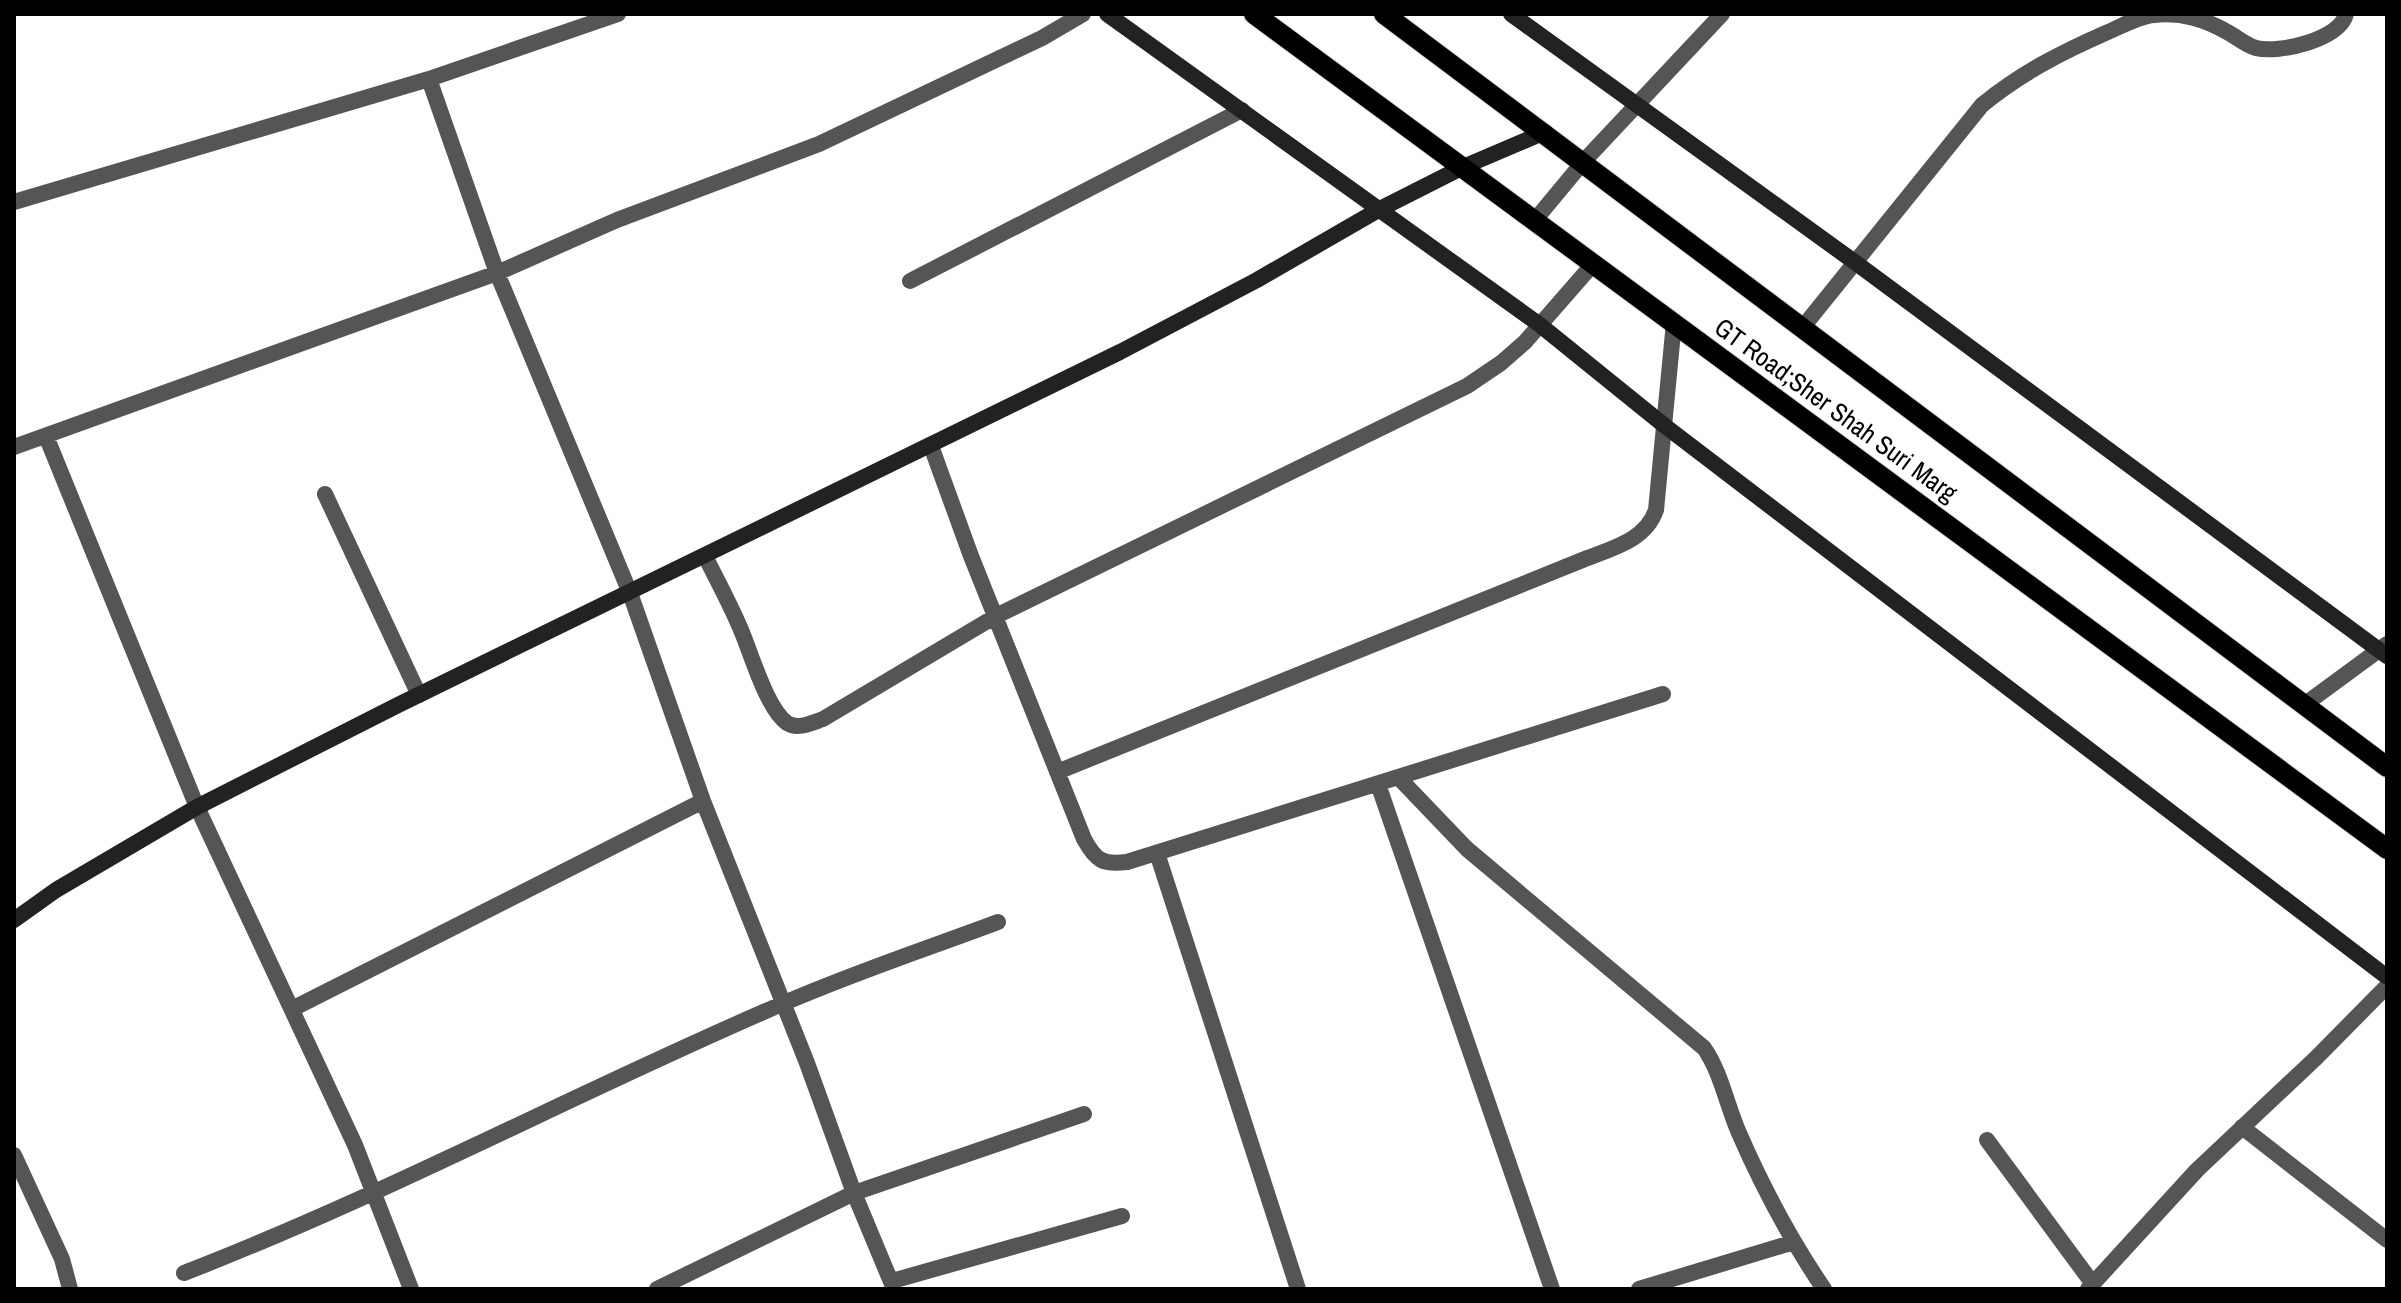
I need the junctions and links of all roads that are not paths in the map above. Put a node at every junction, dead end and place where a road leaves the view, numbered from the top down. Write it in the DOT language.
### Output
graph roads {
  1 [pos="618,14"];
  2 [pos="1083,14"];
  3 [pos="1107,14"];
  4 [pos="1254,14"];
  5 [pos="1384,14"];
  6 [pos="1511,14"];
  7 [pos="1722,14"];
  8 [pos="2346,14"];
  9 [pos="429,79"];
  10 [pos="1636,105"];
  11 [pos="1242,110"];
  12 [pos="1545,132"];
  13 [pos="1584,161"];
  14 [pos="1463,167"];
  15 [pos="14,202"];
  16 [pos="1380,209"];
  17 [pos="1535,220"];
  18 [pos="1594,263"];
  19 [pos="1856,263"];
  20 [pos="497,273"];
  21 [pos="910,281"];
  22 [pos="1674,322"];
  23 [pos="1540,325"];
  24 [pos="1803,327"];
  25 [pos="1665,426"];
  26 [pos="46,436"];
  27 [pos="931,446"];
  28 [pos="14,447"];
  29 [pos="325,494"];
  30 [pos="705,556"];
  31 [pos="630,593"];
  32 [pos="996,616"];
  33 [pos="2384,650"];
  34 [pos="1663,694"];
  35 [pos="419,695"];
  36 [pos="2304,705"];
  37 [pos="2387,767"];
  38 [pos="1057,772"];
  39 [pos="1398,777"];
  40 [pos="1378,784"];
  41 [pos="703,801"];
  42 [pos="197,807"];
  43 [pos="2387,849"];
  44 [pos="1157,853"];
  45 [pos="14,920"];
  46 [pos="998,922"];
  47 [pos="2387,977"];
  48 [pos="2387,986"];
  49 [pos="784,1003"];
  50 [pos="292,1009"];
  51 [pos="1084,1114"];
  52 [pos="2242,1127"];
  53 [pos="1987,1140"];
  54 [pos="14,1155"];
  55 [pos="376,1193"];
  56 [pos="854,1193"];
  57 [pos="1122,1216"];
  58 [pos="2387,1240"];
  59 [pos="1794,1242"];
  60 [pos="184,1273"];
  61 [pos="893,1285"];
  62 [pos="2090,1286"];
  63 [pos="70,1289"];
  64 [pos="411,1289"];
  65 [pos="657,1289"];
  66 [pos="1298,1289"];
  67 [pos="1552,1289"];
  68 [pos="1639,1289"];
  69 [pos="1824,1289"];
  1 -- 9 [label="street"];
  2 -- 20 [label="street"];
  3 -- 11 [label="main road"];
  4 -- 14 [label="main road, GT Road;Sher Shah Suri Marg"];
  5 -- 12 [label="main road, GT Road;Sher Shah Suri Marg"];
  6 -- 10 [label="main road"];
  7 -- 10 [label="street"];
  8 -- 19 [label="street"];
  9 -- 15 [label="street"];
  9 -- 20 [label="street"];
  10 -- 13 [label="street"];
  10 -- 19 [label="main road"];
  11 -- 16 [label="main road"];
  11 -- 21 [label="street"];
  12 -- 13 [label="main road, GT Road;Sher Shah Suri Marg"];
  12 -- 14 [label="main road"];
  13 -- 17 [label="street"];
  13 -- 24 [label="main road, GT Road;Sher Shah Suri Marg"];
  14 -- 16 [label="main road"];
  14 -- 17 [label="main road, GT Road;Sher Shah Suri Marg"];
  16 -- 23 [label="main road"];
  16 -- 27 [label="main road"];
  17 -- 18 [label="main road, GT Road;Sher Shah Suri Marg"];
  18 -- 22 [label="main road, GT Road;Sher Shah Suri Marg"];
  18 -- 23 [label="street"];
  19 -- 24 [label="street"];
  19 -- 33 [label="main road"];
  20 -- 26 [label="street"];
  20 -- 31 [label="street"];
  22 -- 25 [label="street"];
  22 -- 43 [label="main road, GT Road;Sher Shah Suri Marg"];
  23 -- 25 [label="main road"];
  23 -- 32 [label="street"];
  24 -- 36 [label="main road, GT Road;Sher Shah Suri Marg"];
  25 -- 38 [label="street"];
  25 -- 47 [label="main road"];
  26 -- 28 [label="street"];
  26 -- 42 [label="street"];
  27 -- 30 [label="main road"];
  27 -- 32 [label="street"];
  29 -- 35 [label="street"];
  30 -- 31 [label="main road"];
  30 -- 32 [label="street"];
  31 -- 35 [label="main road"];
  31 -- 41 [label="street"];
  32 -- 38 [label="street"];
  33 -- 36 [label="street"];
  34 -- 39 [label="street"];
  35 -- 42 [label="main road"];
  36 -- 37 [label="main road, GT Road;Sher Shah Suri Marg"];
  38 -- 44 [label="street"];
  39 -- 40 [label="street"];
  39 -- 59 [label="street"];
  40 -- 44 [label="street"];
  40 -- 67 [label="street"];
  41 -- 49 [label="street"];
  41 -- 50 [label="street"];
  42 -- 45 [label="main road"];
  42 -- 50 [label="street"];
  44 -- 66 [label="street"];
  46 -- 49 [label="street"];
  48 -- 52 [label="street"];
  49 -- 55 [label="street"];
  49 -- 56 [label="street"];
  50 -- 55 [label="street"];
  51 -- 56 [label="street"];
  52 -- 58 [label="street"];
  52 -- 62 [label="street"];
  53 -- 62 [label="street"];
  54 -- 63 [label="street"];
  55 -- 60 [label="street"];
  55 -- 64 [label="street"];
  56 -- 61 [label="street"];
  56 -- 65 [label="street"];
  57 -- 61 [label="street"];
  59 -- 68 [label="street"];
  59 -- 69 [label="street"];
}
